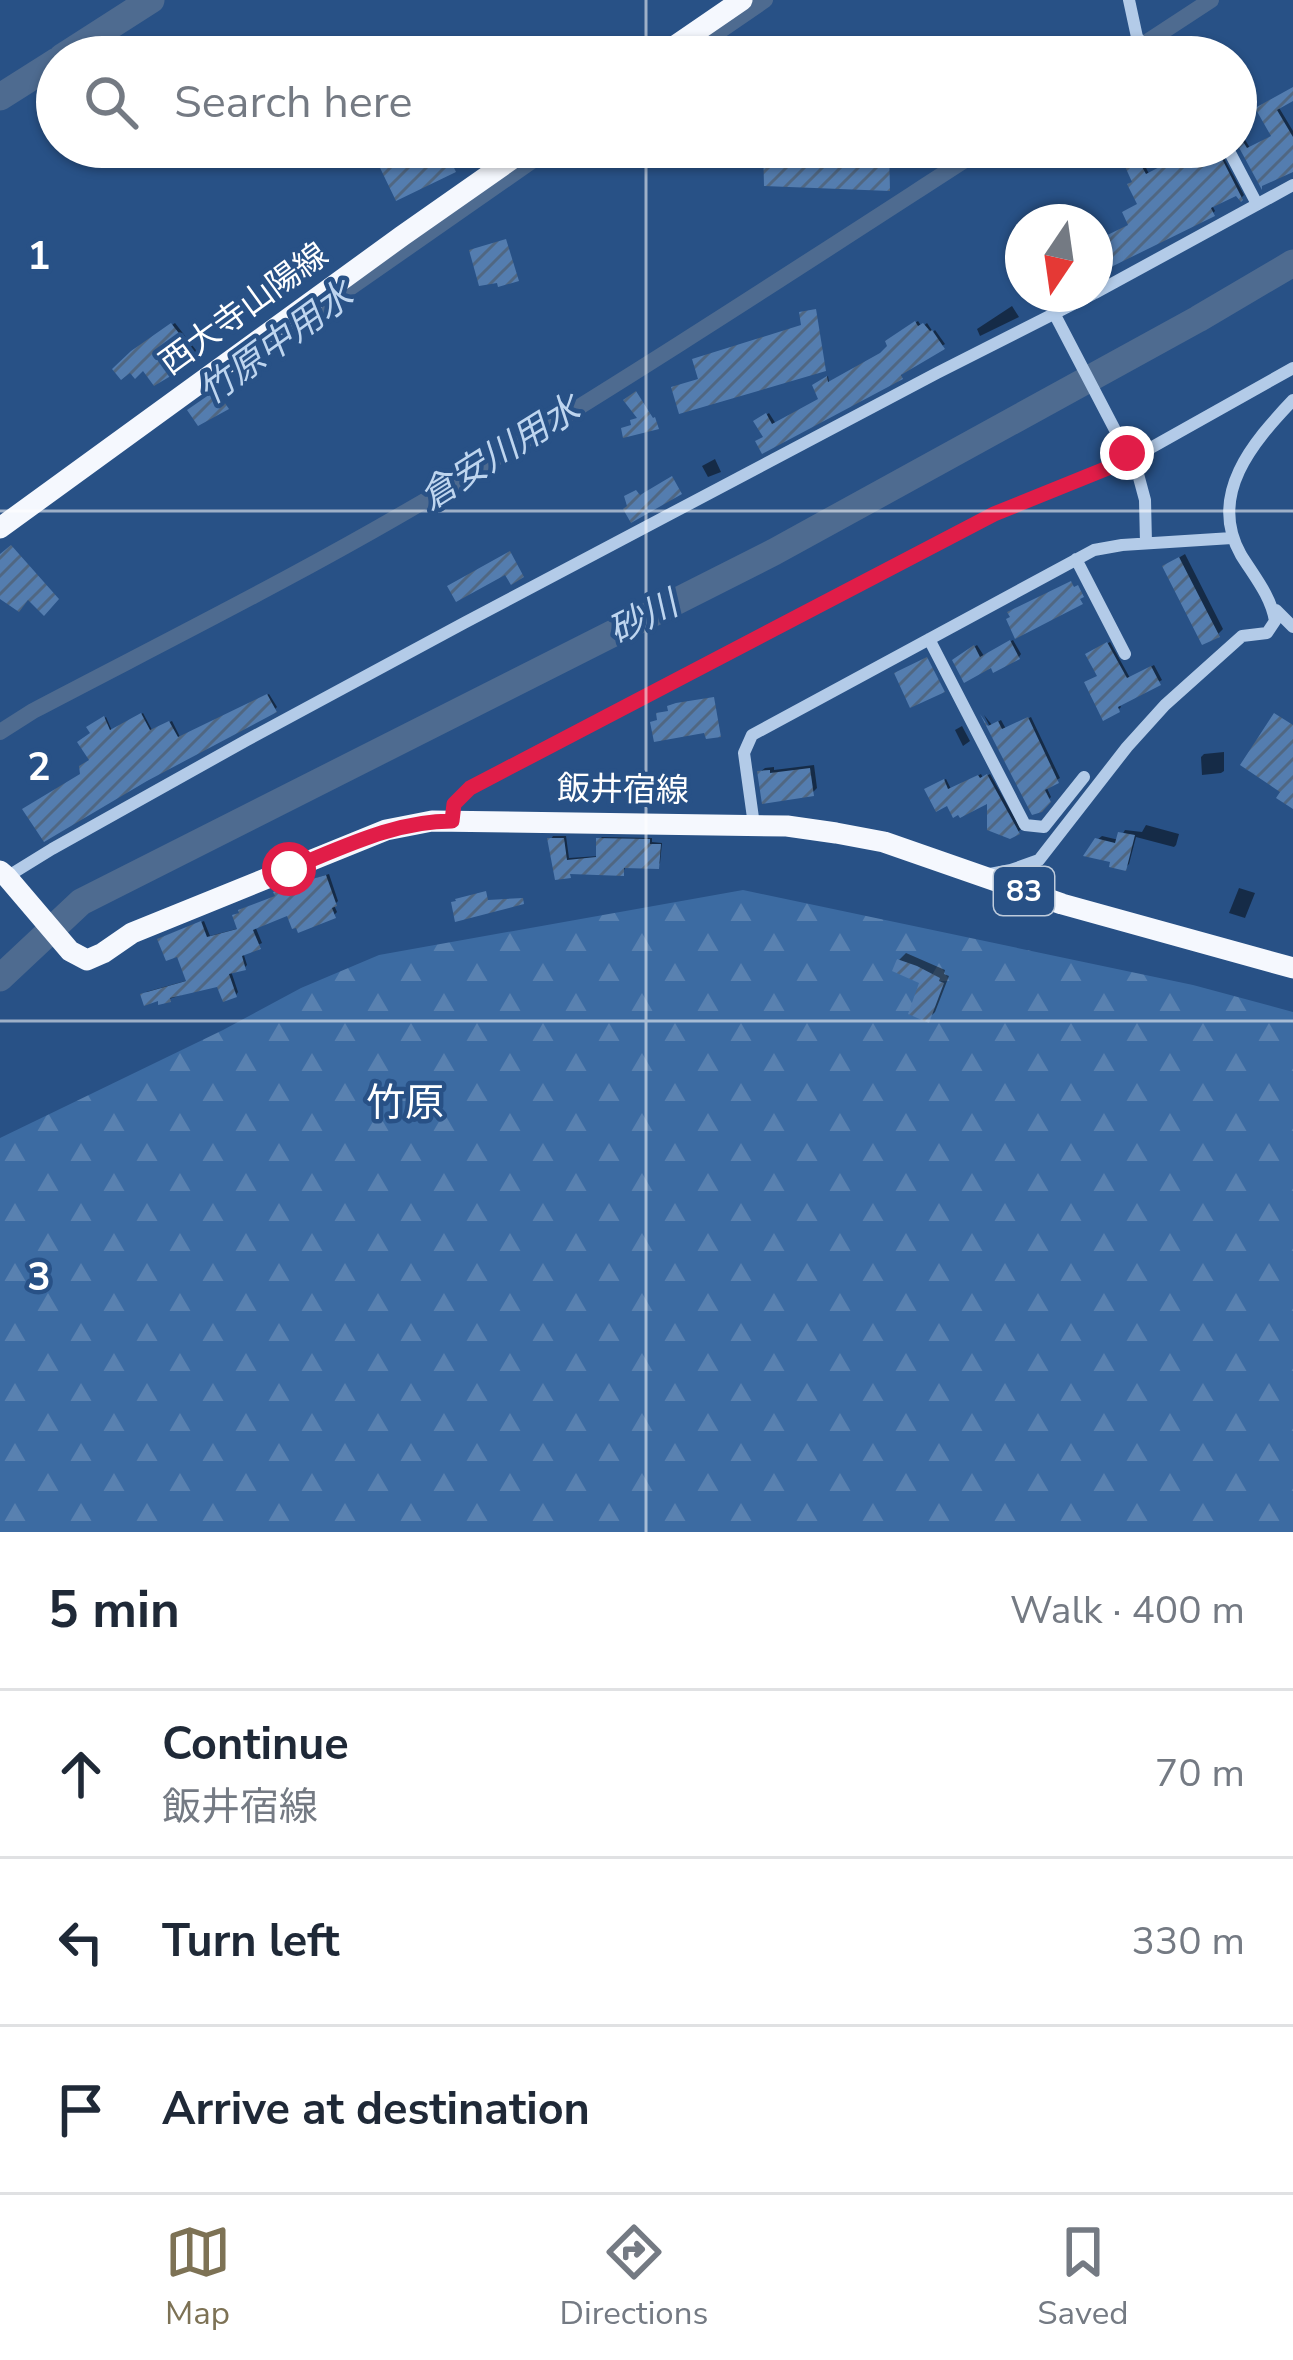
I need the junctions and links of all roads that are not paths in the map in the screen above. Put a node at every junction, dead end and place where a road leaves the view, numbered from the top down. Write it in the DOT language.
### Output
graph roads {
  1 [pos="742,0"];
  2 [pos="1129,0"];
  3 [pos="690,36"];
  4 [pos="1138,36"];
  5 [pos="500,168"];
  6 [pos="1238,168"];
  7 [pos="1293,185"];
  8 [pos="1257,204"];
  9 [pos="1113,283"];
  10 [pos="1060,312"];
  11 [pos="1055,315"];
  12 [pos="1293,368"];
  13 [pos="1293,400"];
  14 [pos="1129,456"];
  15 [pos="0,528"];
  16 [pos="1232,538"];
  17 [pos="1146,543"];
  18 [pos="1076,560"];
  19 [pos="1272,604"];
  20 [pos="1293,627"];
  21 [pos="929,639"];
  22 [pos="1125,654"];
  23 [pos="1084,777"];
  24 [pos="452,821"];
  25 [pos="754,825"];
  26 [pos="981,875"];
  27 [pos="6,880"];
  28 [pos="1293,968"];
  1 -- 3 [label="main road"];
  2 -- 4 [label="street"];
  5 -- 15 [label="main road, 西大寺山陽線"];
  6 -- 8 [label="street"];
  7 -- 8 [label="street"];
  8 -- 9 [label="street"];
  10 -- 11 [label="street"];
  11 -- 14 [label="street"];
  11 -- 27 [label="street"];
  12 -- 14 [label="street"];
  13 -- 16 [label="street"];
  14 -- 17 [label="street"];
  14 -- 24 [label="street"];
  16 -- 17 [label="street"];
  16 -- 19 [label="street"];
  17 -- 18 [label="street"];
  18 -- 21 [label="street"];
  18 -- 22 [label="street"];
  19 -- 20 [label="street"];
  19 -- 26 [label="street"];
  21 -- 23 [label="street"];
  21 -- 25 [label="street"];
  24 -- 25 [label="main road, 飯井宿線 / 83"];
  24 -- 27 [label="main road, 飯井宿線 / 83"];
  25 -- 26 [label="main road, 飯井宿線 / 83"];
  26 -- 28 [label="main road, 飯井宿線 / 83"];
}
